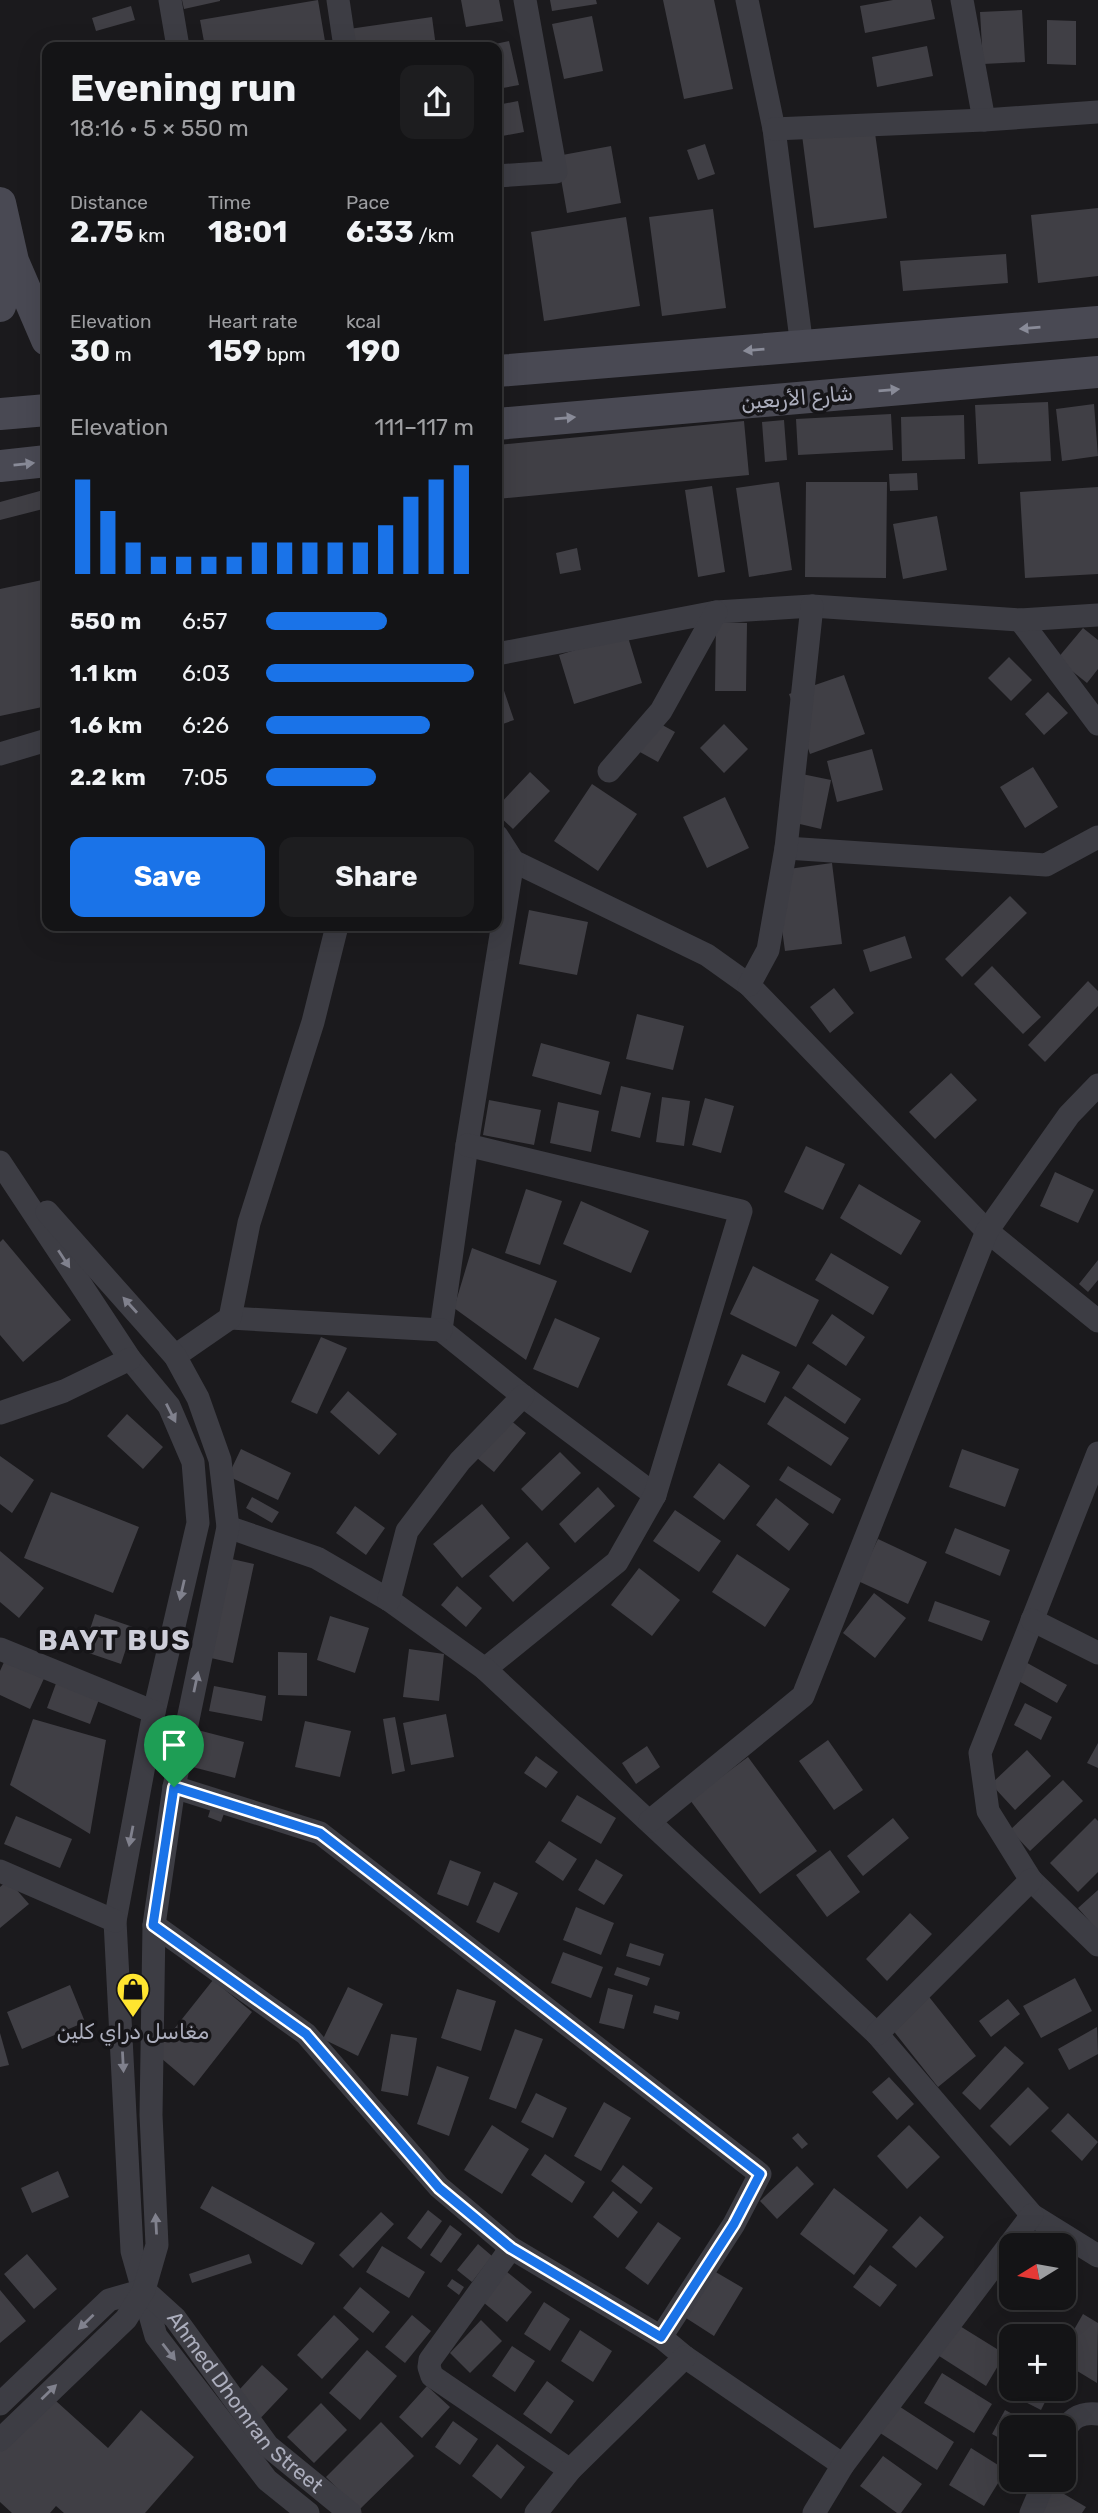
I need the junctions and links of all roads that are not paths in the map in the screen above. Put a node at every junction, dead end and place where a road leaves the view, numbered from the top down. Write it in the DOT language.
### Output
graph roads {
  1 [pos="170,0"];
  2 [pos="338,0"];
  3 [pos="525,0"];
  4 [pos="747,0"];
  5 [pos="962,0"];
  6 [pos="177,42"];
  7 [pos="344,42"];
  8 [pos="1098,112"];
  9 [pos="984,120"];
  10 [pos="774,129"];
  11 [pos="502,176"];
  12 [pos="0,203"];
  13 [pos="13,261"];
  14 [pos="0,306"];
  15 [pos="1098,322"];
  16 [pos="42,328"];
  17 [pos="802,346"];
  18 [pos="502,371"];
  19 [pos="1098,372"];
  20 [pos="42,410"];
  21 [pos="0,414"];
  22 [pos="502,424"];
  23 [pos="42,462"];
  24 [pos="0,466"];
  25 [pos="812,606"];
  26 [pos="716,612"];
  27 [pos="1098,615"];
  28 [pos="1020,620"];
  29 [pos="502,653"];
  30 [pos="1098,724"];
  31 [pos="42,741"];
  32 [pos="0,754"];
  33 [pos="609,771"];
  34 [pos="1098,837"];
  35 [pos="502,844"];
  36 [pos="786,848"];
  37 [pos="513,861"];
  38 [pos="502,929"];
  39 [pos="336,931"];
  40 [pos="502,931"];
  41 [pos="749,985"];
  42 [pos="1098,1086"];
  43 [pos="467,1145"];
  44 [pos="0,1160"];
  45 [pos="987,1231"];
  46 [pos="230,1318"];
  47 [pos="1098,1321"];
  48 [pos="441,1330"];
  49 [pos="175,1356"];
  50 [pos="130,1359"];
  51 [pos="523,1396"];
  52 [pos="0,1413"];
  53 [pos="1098,1452"];
  54 [pos="655,1495"];
  55 [pos="228,1527"];
  56 [pos="389,1600"];
  57 [pos="1032,1620"];
  58 [pos="1,1650"];
  59 [pos="1098,1653"];
  60 [pos="485,1669"];
  61 [pos="154,1712"];
  62 [pos="174,1787"];
  63 [pos="650,1821"];
  64 [pos="0,1871"];
  65 [pos="1031,1880"];
  66 [pos="115,1921"];
  67 [pos="153,1925"];
  68 [pos="1098,1945"];
  69 [pos="877,2034"];
  70 [pos="1032,2215"];
  71 [pos="511,2248"];
  72 [pos="1098,2256"];
  73 [pos="144,2290"];
  74 [pos="661,2337"];
  75 [pos="685,2357"];
  76 [pos="0,2404"];
  77 [pos="1098,2414"];
  78 [pos="1076,2418"];
  79 [pos="0,2440"];
  80 [pos="843,2465"];
  81 [pos="570,2470"];
  82 [pos="1040,2492"];
  83 [pos="308,2513"];
  84 [pos="350,2513"];
  85 [pos="536,2513"];
  86 [pos="814,2513"];
  87 [pos="1031,2513"];
  1 -- 6 [label="street"];
  2 -- 7 [label="street"];
  3 -- 11 [label="street"];
  4 -- 10 [label="street"];
  5 -- 9 [label="street"];
  8 -- 9 [label="street"];
  9 -- 10 [label="street"];
  10 -- 17 [label="street"];
  12 -- 13 [label="main road"];
  13 -- 14 [label="main road"];
  13 -- 16 [label="main road"];
  15 -- 17 [label="main road, one-way"];
  17 -- 18 [label="main road, one-way"];
  22 -- 19 [label="main road, شارع الأربعين, one-way"];
  20 -- 21 [label="main road"];
  24 -- 23 [label="main road, one-way"];
  25 -- 26 [label="street"];
  25 -- 28 [label="street"];
  25 -- 36 [label="street"];
  26 -- 29 [label="street"];
  26 -- 33 [label="street"];
  27 -- 28 [label="street"];
  28 -- 30 [label="street"];
  31 -- 32 [label="street"];
  34 -- 36 [label="street"];
  35 -- 37 [label="street"];
  36 -- 41 [label="street"];
  37 -- 38 [label="street"];
  37 -- 41 [label="street"];
  39 -- 46 [label="street"];
  40 -- 43 [label="street"];
  41 -- 45 [label="street"];
  42 -- 45 [label="street"];
  43 -- 48 [label="street"];
  43 -- 54 [label="street"];
  49 -- 44 [label="street, one-way"];
  44 -- 50 [label="street, one-way"];
  45 -- 47 [label="street"];
  45 -- 63 [label="street"];
  46 -- 48 [label="street"];
  46 -- 49 [label="street"];
  48 -- 51 [label="street"];
  49 -- 55 [label="street"];
  50 -- 52 [label="street"];
  50 -- 61 [label="street, one-way"];
  51 -- 54 [label="street"];
  51 -- 56 [label="street"];
  53 -- 57 [label="street"];
  54 -- 60 [label="street"];
  55 -- 56 [label="street"];
  62 -- 55 [label="street, one-way"];
  56 -- 60 [label="street"];
  57 -- 59 [label="street"];
  57 -- 65 [label="street"];
  58 -- 61 [label="street"];
  60 -- 63 [label="street"];
  61 -- 66 [label="street, one-way"];
  62 -- 67 [label="street"];
  62 -- 74 [label="street"];
  63 -- 69 [label="street"];
  64 -- 66 [label="street"];
  65 -- 68 [label="street"];
  65 -- 69 [label="street"];
  66 -- 73 [label="street, one-way"];
  67 -- 71 [label="street"];
  73 -- 67 [label="street, one-way"];
  69 -- 70 [label="street"];
  70 -- 72 [label="street"];
  70 -- 80 [label="street"];
  71 -- 74 [label="street"];
  71 -- 81 [label="street"];
  73 -- 76 [label="street, one-way"];
  79 -- 73 [label="street, one-way"];
  73 -- 83 [label="street, Ahmed Dhomran Street, one-way"];
  73 -- 84 [label="street, Ahmed Dhomran Street"];
  74 -- 75 [label="street"];
  75 -- 80 [label="street"];
  75 -- 81 [label="street"];
  77 -- 78 [label="street"];
  80 -- 86 [label="street"];
  81 -- 85 [label="street"];
  82 -- 87 [label="street"];
}
